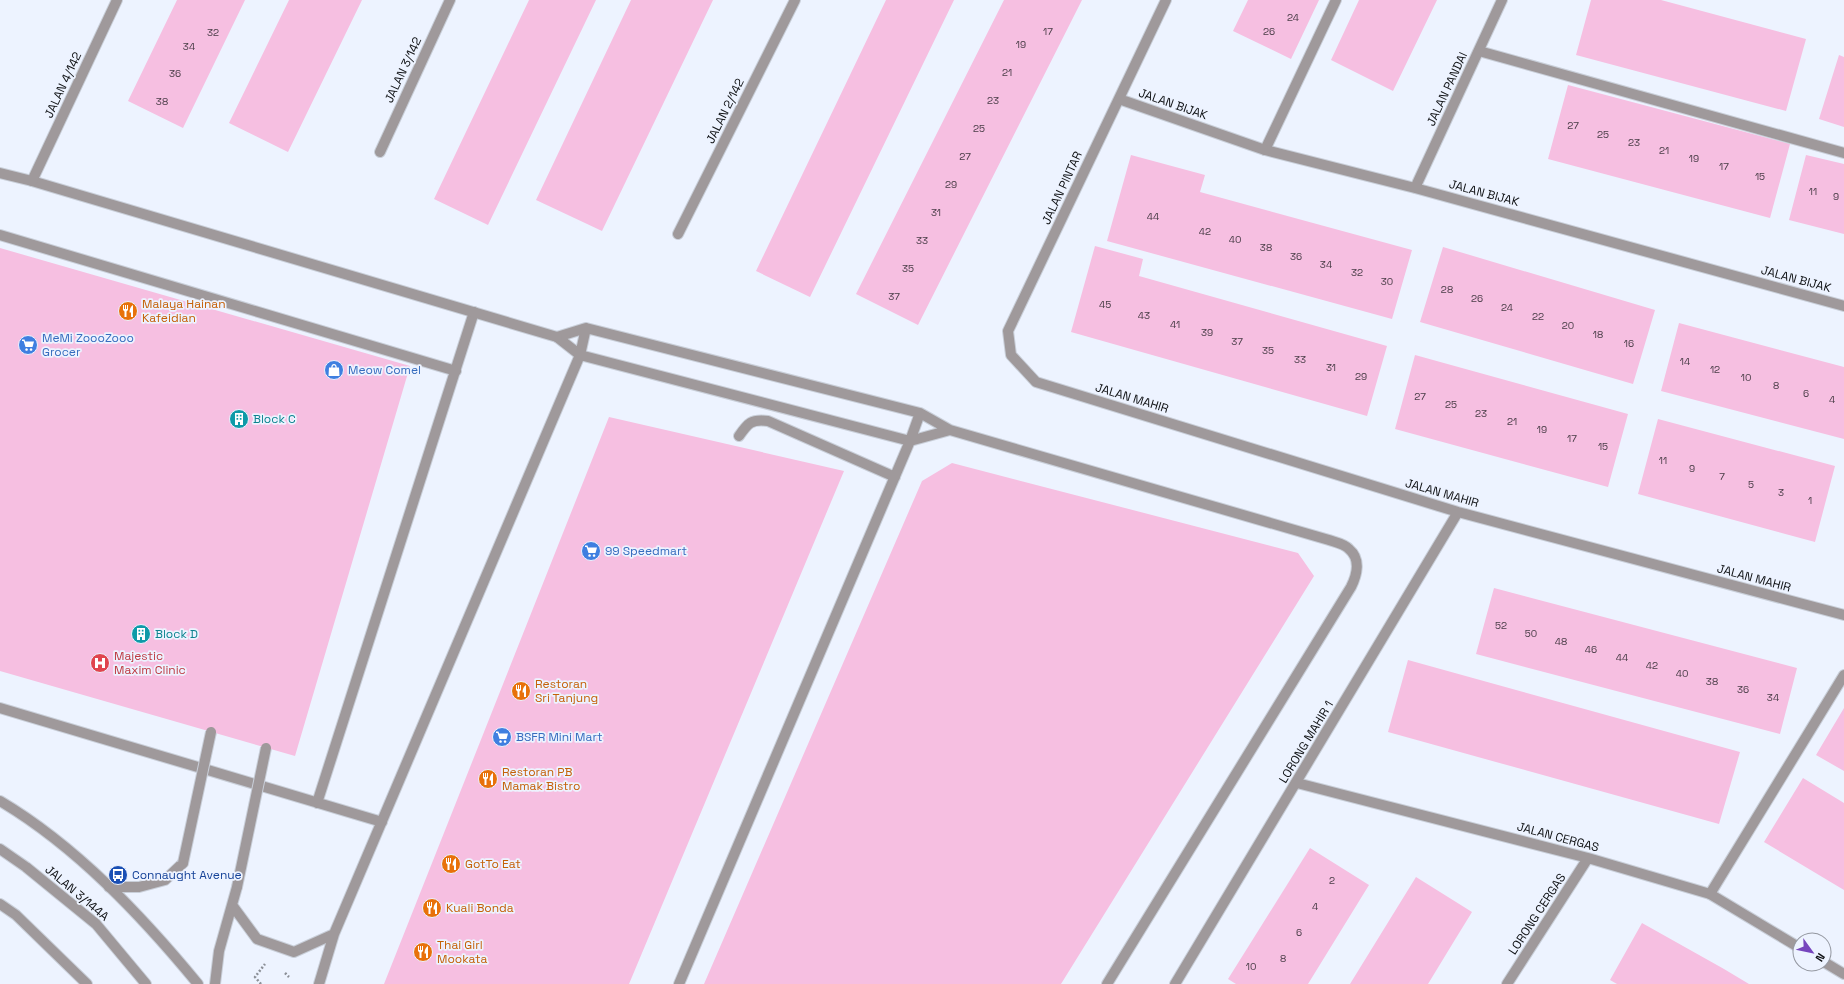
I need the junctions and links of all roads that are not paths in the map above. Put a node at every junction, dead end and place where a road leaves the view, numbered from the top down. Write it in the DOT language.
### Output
graph roads {
  1 [pos="117,0"];
  2 [pos="450,0"];
  3 [pos="795,0"];
  4 [pos="1166,0"];
  5 [pos="1336,0"];
  6 [pos="1502,0"];
  7 [pos="1479,51"];
  8 [pos="1119,99"];
  9 [pos="1265,150"];
  10 [pos="380,152"];
  11 [pos="1844,153"];
  12 [pos="0,173"];
  13 [pos="32,181"];
  14 [pos="1415,188"];
  15 [pos="678,234"];
  16 [pos="0,235"];
  17 [pos="1844,306"];
  18 [pos="474,312"];
  19 [pos="586,328"];
  20 [pos="557,336"];
  21 [pos="580,355"];
  22 [pos="456,371"];
  23 [pos="1036,382"];
  24 [pos="920,413"];
  25 [pos="950,430"];
  26 [pos="739,436"];
  27 [pos="910,441"];
  28 [pos="895,477"];
  29 [pos="1458,512"];
  30 [pos="1844,615"];
  31 [pos="1844,675"];
  32 [pos="0,708"];
  33 [pos="211,732"];
  34 [pos="266,748"];
  35 [pos="1296,783"];
  36 [pos="0,801"];
  37 [pos="317,803"];
  38 [pos="382,822"];
  39 [pos="0,849"];
  40 [pos="1588,858"];
  41 [pos="109,887"];
  42 [pos="1710,894"];
  43 [pos="0,904"];
  44 [pos="232,905"];
  45 [pos="334,934"];
  46 [pos="1792,943"];
  47 [pos="1832,967"];
  48 [pos="1844,974"];
  49 [pos="87,984"];
  50 [pos="146,984"];
  51 [pos="198,984"];
  52 [pos="215,984"];
  53 [pos="319,984"];
  54 [pos="679,984"];
  55 [pos="1107,984"];
  56 [pos="1175,984"];
  57 [pos="1507,984"];
  1 -- 13 [label="street, JALAN 4/142"];
  2 -- 10 [label="street, JALAN 3/142"];
  3 -- 15 [label="street, JALAN 2/142"];
  4 -- 8 [label="street, JALAN PINTAR"];
  5 -- 9 [label="street"];
  6 -- 7 [label="street, JALAN PANDAI"];
  7 -- 11 [label="street"];
  7 -- 14 [label="street, JALAN PANDAI"];
  8 -- 9 [label="street, JALAN BIJAK"];
  8 -- 23 [label="street, JALAN PINTAR"];
  9 -- 14 [label="street, JALAN BIJAK"];
  12 -- 13 [label="street"];
  13 -- 18 [label="street"];
  14 -- 17 [label="street, JALAN BIJAK"];
  16 -- 22 [label="street"];
  18 -- 20 [label="street"];
  18 -- 22 [label="street"];
  19 -- 20 [label="street"];
  19 -- 21 [label="street"];
  19 -- 24 [label="street"];
  20 -- 21 [label="street"];
  21 -- 27 [label="street"];
  21 -- 38 [label="street"];
  22 -- 37 [label="street"];
  23 -- 29 [label="street, JALAN MAHIR"];
  24 -- 25 [label="street"];
  24 -- 27 [label="street"];
  25 -- 27 [label="street"];
  25 -- 55 [label="street"];
  26 -- 28 [label="street"];
  27 -- 28 [label="street"];
  28 -- 54 [label="street"];
  29 -- 30 [label="street, JALAN MAHIR"];
  29 -- 35 [label="street, LORONG MAHIR 1"];
  31 -- 42 [label="street"];
  32 -- 37 [label="street"];
  33 -- 41 [label="street, bridge"];
  34 -- 44 [label="street, bridge"];
  35 -- 40 [label="street, JALAN CERGAS"];
  35 -- 56 [label="street, LORONG MAHIR 1"];
  36 -- 41 [label="street"];
  37 -- 38 [label="street"];
  38 -- 45 [label="street"];
  39 -- 50 [label="street, JALAN 3/144A"];
  40 -- 42 [label="street, JALAN CERGAS"];
  40 -- 57 [label="street, LORONG CERGAS"];
  41 -- 51 [label="street"];
  42 -- 46 [label="street, JALAN CERGAS"];
  43 -- 49 [label="street"];
  44 -- 45 [label="street"];
  44 -- 52 [label="street"];
  45 -- 53 [label="street"];
  47 -- 48 [label="street"];
}
